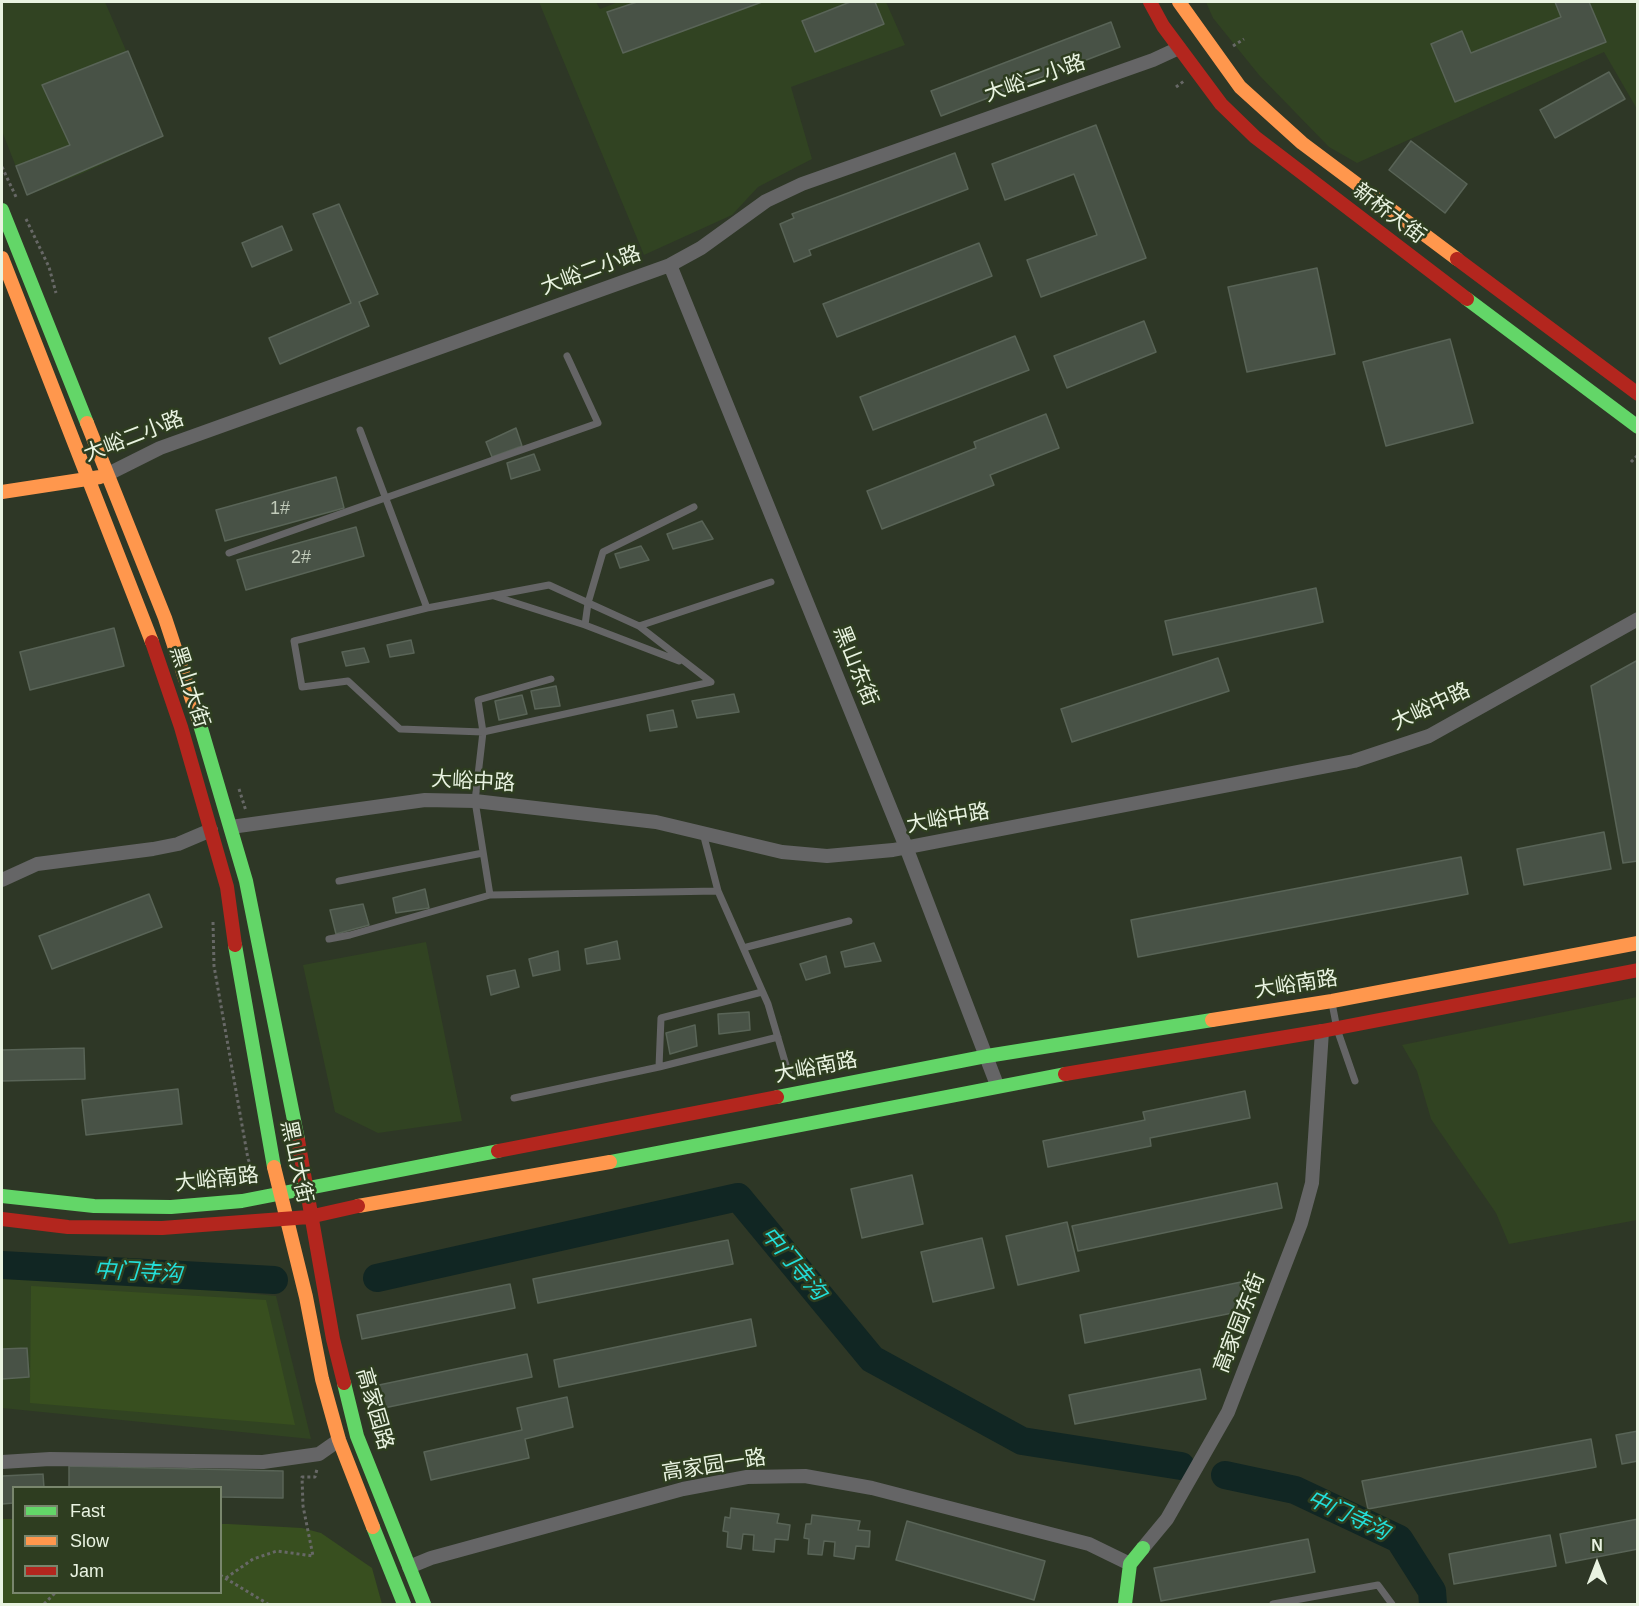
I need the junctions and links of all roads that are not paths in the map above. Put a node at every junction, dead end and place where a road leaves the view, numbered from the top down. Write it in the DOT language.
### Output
graph roads {
  1 [pos="1150,2"];
  2 [pos="1179,2"];
  3 [pos="1179,48"];
  4 [pos="2,210"];
  5 [pos="2,258"];
  6 [pos="670,265"];
  7 [pos="567,357"];
  8 [pos="1638,394"];
  9 [pos="1638,427"];
  10 [pos="360,430"];
  11 [pos="106,475"];
  12 [pos="89,479"];
  13 [pos="2,492"];
  14 [pos="386,500"];
  15 [pos="694,507"];
  16 [pos="228,553"];
  17 [pos="771,582"];
  18 [pos="492,596"];
  19 [pos="588,603"];
  20 [pos="427,608"];
  21 [pos="1638,619"];
  22 [pos="585,625"];
  23 [pos="639,626"];
  24 [pos="688,664"];
  25 [pos="551,679"];
  26 [pos="483,732"];
  27 [pos="475,801"];
  28 [pos="231,827"];
  29 [pos="211,830"];
  30 [pos="703,833"];
  31 [pos="906,848"];
  32 [pos="483,853"];
  33 [pos="2,880"];
  34 [pos="339,881"];
  35 [pos="718,891"];
  36 [pos="490,895"];
  37 [pos="849,921"];
  38 [pos="329,939"];
  39 [pos="1638,943"];
  40 [pos="743,948"];
  41 [pos="1638,970"];
  42 [pos="762,992"];
  43 [pos="1332,1001"];
  44 [pos="1337,1029"];
  45 [pos="1322,1032"];
  46 [pos="778,1037"];
  47 [pos="987,1056"];
  48 [pos="659,1067"];
  49 [pos="789,1072"];
  50 [pos="1355,1081"];
  51 [pos="997,1085"];
  52 [pos="514,1098"];
  53 [pos="305,1190"];
  54 [pos="282,1193"];
  55 [pos="2,1196"];
  56 [pos="309,1217"];
  57 [pos="2,1219"];
  58 [pos="286,1221"];
  59 [pos="339,1440"];
  60 [pos="2,1462"];
  61 [pos="1143,1548"];
  62 [pos="1130,1564"];
  63 [pos="409,1567"];
  64 [pos="404,1605"];
  65 [pos="424,1605"];
  66 [pos="1125,1605"];
  67 [pos="1273,1605"];
  68 [pos="1392,1605"];
  1 -- 3 [label="main road, 新桥大街"];
  2 -- 8 [label="main road, 新桥大街"];
  3 -- 6 [label="street, 大峪二小路"];
  3 -- 9 [label="main road, 新桥大街"];
  4 -- 11 [label="main road, 黑山大街"];
  5 -- 12 [label="main road, 黑山大街"];
  6 -- 11 [label="street, 大峪二小路"];
  6 -- 31 [label="street, 黑山东街"];
  7 -- 14 [label="lane"];
  10 -- 14 [label="lane"];
  11 -- 12 [label="main road, 大峪二小路"];
  11 -- 28 [label="main road, 黑山大街"];
  12 -- 13 [label="main road, 大峪二小路"];
  12 -- 29 [label="main road, 黑山大街"];
  14 -- 16 [label="lane"];
  14 -- 20 [label="lane"];
  15 -- 19 [label="lane"];
  17 -- 23 [label="lane"];
  18 -- 19 [label="lane"];
  18 -- 20 [label="lane"];
  18 -- 22 [label="lane"];
  19 -- 22 [label="lane"];
  19 -- 23 [label="lane"];
  20 -- 26 [label="lane"];
  21 -- 31 [label="street, 大峪中路"];
  22 -- 24 [label="lane"];
  23 -- 24 [label="lane"];
  24 -- 26 [label="lane"];
  25 -- 26 [label="lane"];
  26 -- 27 [label="lane"];
  27 -- 28 [label="street, 大峪中路"];
  27 -- 30 [label="street, 大峪中路"];
  27 -- 32 [label="lane"];
  28 -- 53 [label="main road, 黑山大街"];
  29 -- 33 [label="street"];
  29 -- 54 [label="main road, 黑山大街"];
  30 -- 31 [label="street, 大峪中路"];
  30 -- 35 [label="lane"];
  31 -- 47 [label="street, 黑山东街"];
  32 -- 34 [label="lane"];
  32 -- 36 [label="lane"];
  35 -- 36 [label="lane"];
  35 -- 40 [label="lane"];
  36 -- 38 [label="lane"];
  37 -- 40 [label="lane"];
  39 -- 43 [label="main road, 大峪南路"];
  40 -- 42 [label="lane"];
  41 -- 44 [label="main road, 大峪南路"];
  42 -- 46 [label="lane"];
  42 -- 48 [label="lane"];
  43 -- 44 [label="lane"];
  43 -- 47 [label="main road, 大峪南路"];
  44 -- 45 [label="main road, 大峪南路"];
  44 -- 50 [label="lane"];
  45 -- 51 [label="main road, 大峪南路"];
  45 -- 61 [label="street, 高家园东街"];
  46 -- 48 [label="lane"];
  46 -- 49 [label="lane"];
  47 -- 51 [label="street, 黑山东街"];
  47 -- 53 [label="main road, 大峪南路"];
  48 -- 52 [label="lane"];
  51 -- 56 [label="main road, 大峪南路"];
  53 -- 54 [label="main road, 大峪南路"];
  53 -- 56 [label="main road, 黑山大街"];
  54 -- 55 [label="main road, 大峪南路"];
  54 -- 58 [label="main road, 黑山大街"];
  56 -- 58 [label="main road, 大峪南路"];
  56 -- 63 [label="main road, 高家园路"];
  57 -- 58 [label="main road, 大峪南路"];
  58 -- 59 [label="main road, 高家园路"];
  59 -- 60 [label="street"];
  59 -- 64 [label="main road, 高家园路"];
  61 -- 62 [label="main road, 高家园东街"];
  62 -- 63 [label="street, 高家园一路"];
  62 -- 66 [label="main road"];
  63 -- 65 [label="main road, 高家园路"];
  67 -- 68 [label="lane"];
}
